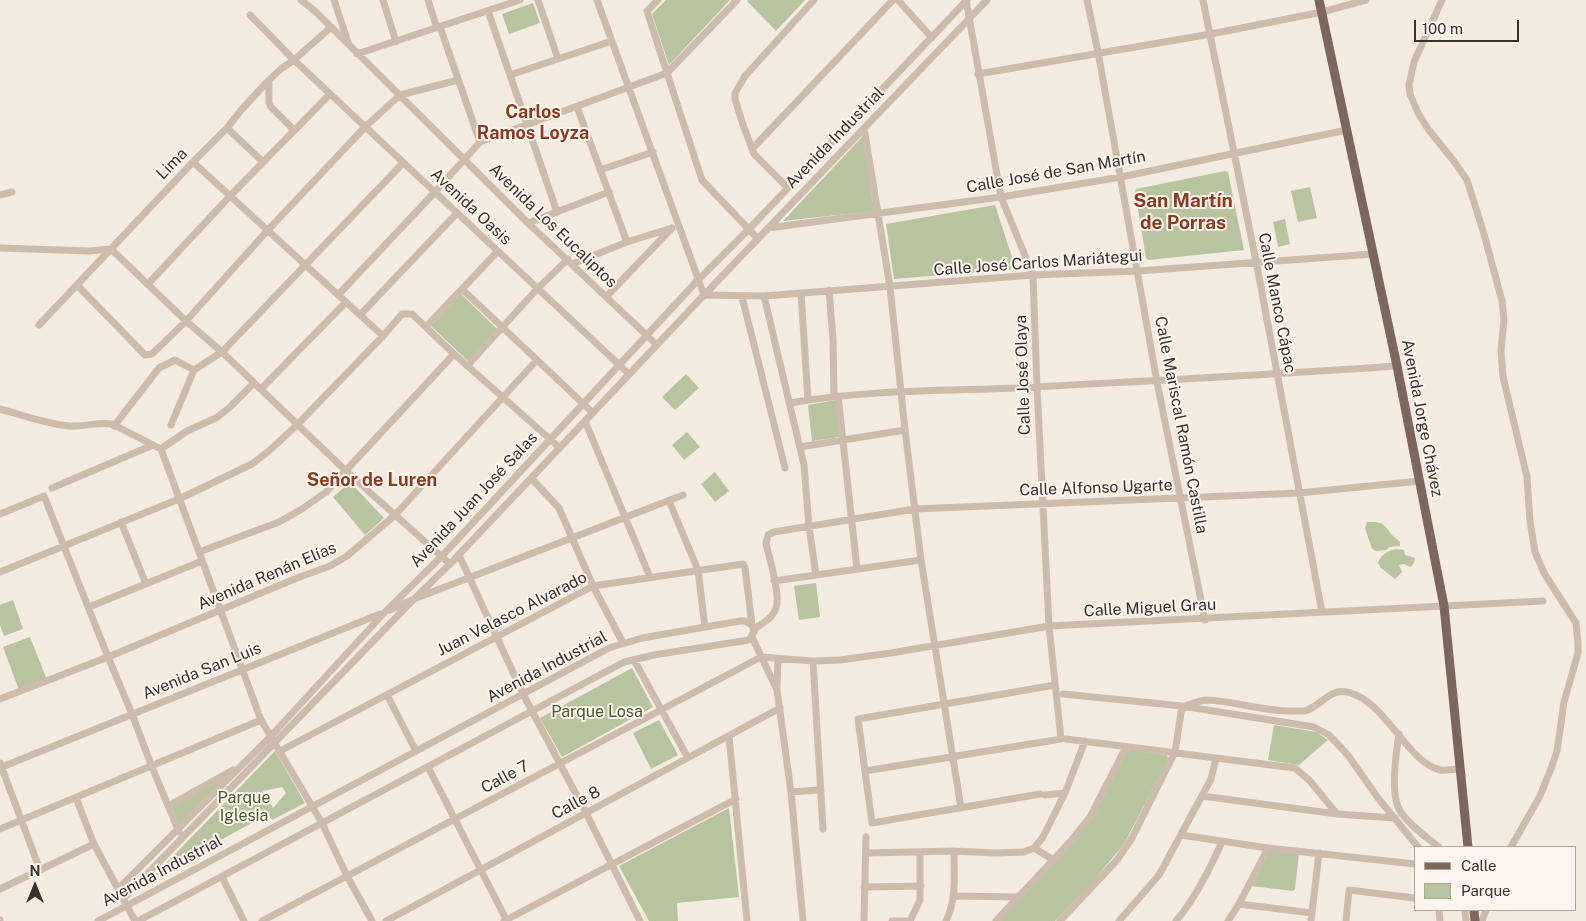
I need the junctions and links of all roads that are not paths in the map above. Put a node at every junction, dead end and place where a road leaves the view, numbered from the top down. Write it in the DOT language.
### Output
graph roads {
  1 [pos="301,0"];
  2 [pos="334,0"];
  3 [pos="383,0"];
  4 [pos="428,0"];
  5 [pos="520,0"];
  6 [pos="538,0"];
  7 [pos="597,0"];
  8 [pos="658,0"];
  9 [pos="737,0"];
  10 [pos="814,0"];
  11 [pos="893,0"];
  12 [pos="898,0"];
  13 [pos="966,0"];
  14 [pos="987,0"];
  15 [pos="1087,0"];
  16 [pos="1204,0"];
  17 [pos="1320,0"];
  18 [pos="1366,0"];
  19 [pos="1442,0"];
  20 [pos="488,11"];
  21 [pos="1322,12"];
  22 [pos="250,15"];
  23 [pos="970,18"];
  24 [pos="330,28"];
  25 [pos="439,28"];
  26 [pos="1211,34"];
  27 [pos="932,38"];
  28 [pos="612,41"];
  29 [pos="396,42"];
  30 [pos="350,47"];
  31 [pos="1098,52"];
  32 [pos="357,54"];
  33 [pos="558,59"];
  34 [pos="294,60"];
  35 [pos="667,73"];
  36 [pos="978,74"];
  37 [pos="510,76"];
  38 [pos="269,80"];
  39 [pos="458,80"];
  40 [pos="628,88"];
  41 [pos="330,94"];
  42 [pos="400,95"];
  43 [pos="577,107"];
  44 [pos="527,124"];
  45 [pos="365,127"];
  46 [pos="227,128"];
  47 [pos="864,128"];
  48 [pos="294,130"];
  49 [pos="1346,130"];
  50 [pos="480,142"];
  51 [pos="752,149"];
  52 [pos="653,152"];
  53 [pos="1233,154"];
  54 [pos="464,159"];
  55 [pos="193,162"];
  56 [pos="263,162"];
  57 [pos="403,163"];
  58 [pos="600,170"];
  59 [pos="1121,177"];
  60 [pos="788,188"];
  61 [pos="12,192"];
  62 [pos="435,192"];
  63 [pos="609,192"];
  64 [pos="0,195"];
  65 [pos="230,196"];
  66 [pos="1000,197"];
  67 [pos="557,212"];
  68 [pos="457,213"];
  69 [pos="879,214"];
  70 [pos="528,223"];
  71 [pos="675,225"];
  72 [pos="750,228"];
  73 [pos="768,228"];
  74 [pos="268,230"];
  75 [pos="758,239"];
  76 [pos="627,242"];
  77 [pos="0,248"];
  78 [pos="111,249"];
  79 [pos="498,251"];
  80 [pos="1373,254"];
  81 [pos="1256,261"];
  82 [pos="570,262"];
  83 [pos="306,265"];
  84 [pos="1138,271"];
  85 [pos="1033,275"];
  86 [pos="697,281"];
  87 [pos="148,284"];
  88 [pos="77,285"];
  89 [pos="890,287"];
  90 [pos="538,288"];
  91 [pos="462,289"];
  92 [pos="829,290"];
  93 [pos="801,293"];
  94 [pos="338,295"];
  95 [pos="704,295"];
  96 [pos="764,296"];
  97 [pos="606,297"];
  98 [pos="742,297"];
  99 [pos="346,302"];
  100 [pos="360,315"];
  101 [pos="186,321"];
  102 [pos="39,325"];
  103 [pos="426,327"];
  104 [pos="503,328"];
  105 [pos="383,336"];
  106 [pos="646,336"];
  107 [pos="656,345"];
  108 [pos="222,352"];
  109 [pos="454,354"];
  110 [pos="536,361"];
  111 [pos="620,364"];
  112 [pos="467,366"];
  113 [pos="1396,366"];
  114 [pos="194,370"];
  115 [pos="630,374"];
  116 [pos="1276,375"];
  117 [pos="1157,382"];
  118 [pos="254,383"];
  119 [pos="1037,387"];
  120 [pos="261,389"];
  121 [pos="902,391"];
  122 [pos="836,396"];
  123 [pos="502,398"];
  124 [pos="808,400"];
  125 [pos="583,404"];
  126 [pos="790,404"];
  127 [pos="0,409"];
  128 [pos="593,413"];
  129 [pos="586,421"];
  130 [pos="171,425"];
  131 [pos="297,425"];
  132 [pos="114,426"];
  133 [pos="905,430"];
  134 [pos="550,439"];
  135 [pos="842,439"];
  136 [pos="154,445"];
  137 [pos="800,447"];
  138 [pos="560,448"];
  139 [pos="161,449"];
  140 [pos="785,468"];
  141 [pos="346,471"];
  142 [pos="531,478"];
  143 [pos="1420,481"];
  144 [pos="52,488"];
  145 [pos="1299,493"];
  146 [pos="683,495"];
  147 [pos="179,498"];
  148 [pos="1180,499"];
  149 [pos="669,501"];
  150 [pos="1043,504"];
  151 [pos="915,509"];
  152 [pos="0,514"];
  153 [pos="395,515"];
  154 [pos="626,518"];
  155 [pos="851,519"];
  156 [pos="121,522"];
  157 [pos="809,527"];
  158 [pos="573,539"];
  159 [pos="63,546"];
  160 [pos="199,552"];
  161 [pos="459,555"];
  162 [pos="442,556"];
  163 [pos="921,560"];
  164 [pos="202,561"];
  165 [pos="450,564"];
  166 [pos="857,569"];
  167 [pos="698,570"];
  168 [pos="0,572"];
  169 [pos="816,575"];
  170 [pos="470,577"];
  171 [pos="650,578"];
  172 [pos="774,581"];
  173 [pos="146,584"];
  174 [pos="593,586"];
  175 [pos="414,599"];
  176 [pos="1543,601"];
  177 [pos="1444,606"];
  178 [pos="89,607"];
  179 [pos="220,611"];
  180 [pos="1322,612"];
  181 [pos="384,613"];
  182 [pos="1205,620"];
  183 [pos="1049,626"];
  184 [pos="705,627"];
  185 [pos="753,627"];
  186 [pos="496,636"];
  187 [pos="752,637"];
  188 [pos="623,643"];
  189 [pos="934,645"];
  190 [pos="108,657"];
  191 [pos="761,657"];
  192 [pos="778,659"];
  193 [pos="634,660"];
  194 [pos="813,661"];
  195 [pos="242,670"];
  196 [pos="325,676"];
  197 [pos="333,683"];
  198 [pos="1054,685"];
  199 [pos="777,690"];
  200 [pos="523,694"];
  201 [pos="1063,694"];
  202 [pos="387,695"];
  203 [pos="0,700"];
  204 [pos="943,704"];
  205 [pos="1182,706"];
  206 [pos="780,708"];
  207 [pos="662,710"];
  208 [pos="532,711"];
  209 [pos="132,714"];
  210 [pos="261,720"];
  211 [pos="1399,734"];
  212 [pos="270,736"];
  213 [pos="729,736"];
  214 [pos="1064,739"];
  215 [pos="1085,741"];
  216 [pos="278,747"];
  217 [pos="1126,747"];
  218 [pos="416,751"];
  219 [pos="1175,752"];
  220 [pos="952,756"];
  221 [pos="688,758"];
  222 [pos="1216,758"];
  223 [pos="559,764"];
  224 [pos="1,765"];
  225 [pos="152,767"];
  226 [pos="240,767"];
  227 [pos="428,767"];
  228 [pos="1459,769"];
  229 [pos="864,772"];
  230 [pos="820,790"];
  231 [pos="790,792"];
  232 [pos="1065,793"];
  233 [pos="1202,796"];
  234 [pos="76,798"];
  235 [pos="736,799"];
  236 [pos="1326,800"];
  237 [pos="168,806"];
  238 [pos="312,807"];
  239 [pos="961,808"];
  240 [pos="1318,811"];
  241 [pos="586,813"];
  242 [pos="1337,814"];
  243 [pos="1394,818"];
  244 [pos="455,819"];
  245 [pos="21,821"];
  246 [pos="322,824"];
  247 [pos="0,829"];
  248 [pos="178,829"];
  249 [pos="823,829"];
  250 [pos="1181,835"];
  251 [pos="866,837"];
  252 [pos="183,839"];
  253 [pos="1222,842"];
  254 [pos="94,844"];
  255 [pos="1417,846"];
  256 [pos="1438,846"];
  257 [pos="1468,846"];
  258 [pos="1512,846"];
  259 [pos="1034,848"];
  260 [pos="1268,848"];
  261 [pos="954,850"];
  262 [pos="920,852"];
  263 [pos="867,853"];
  264 [pos="1320,853"];
  265 [pos="1052,859"];
  266 [pos="612,864"];
  267 [pos="1414,864"];
  268 [pos="482,869"];
  269 [pos="40,870"];
  270 [pos="347,876"];
  271 [pos="222,877"];
  272 [pos="921,886"];
  273 [pos="864,887"];
  274 [pos="0,889"];
  275 [pos="118,889"];
  276 [pos="955,896"];
  277 [pos="1018,897"];
  278 [pos="1414,898"];
  279 [pos="125,902"];
  280 [pos="1239,904"];
  281 [pos="1312,913"];
  282 [pos="506,920"];
  283 [pos="98,921"];
  284 [pos="137,921"];
  285 [pos="244,921"];
  286 [pos="262,921"];
  287 [pos="372,921"];
  288 [pos="386,921"];
  289 [pos="516,921"];
  290 [pos="640,921"];
  291 [pos="747,921"];
  292 [pos="803,921"];
  293 [pos="864,921"];
  294 [pos="892,921"];
  295 [pos="910,921"];
  296 [pos="946,921"];
  297 [pos="996,921"];
  298 [pos="1060,921"];
  299 [pos="1119,921"];
  300 [pos="1176,921"];
  301 [pos="1228,921"];
  302 [pos="1311,921"];
  303 [pos="1346,921"];
  1 -- 24 [label="street, Avenida Los Eucaliptos"];
  2 -- 30 [label="street"];
  3 -- 29 [label="street"];
  4 -- 25 [label="street"];
  5 -- 20 [label="street"];
  6 -- 33 [label="street"];
  7 -- 28 [label="street"];
  8 -- 35 [label="street"];
  9 -- 35 [label="street"];
  10 -- 51 [label="street"];
  11 -- 51 [label="street"];
  12 -- 27 [label="street"];
  13 -- 23 [label="street, Calle José Olaya"];
  13 -- 27 [label="street, Avenida Juan José Salas"];
  14 -- 23 [label="street, Avenida Industrial"];
  15 -- 31 [label="street, Calle Mariscal Ramón Castilla"];
  16 -- 26 [label="street, Calle Manco Cápac"];
  17 -- 21 [label="main road, Avenida Jorge Chávez"];
  18 -- 21 [label="street"];
  19 -- 258 [label="street"];
  20 -- 25 [label="street"];
  20 -- 37 [label="street"];
  21 -- 26 [label="street"];
  21 -- 49 [label="main road, Avenida Jorge Chávez"];
  22 -- 34 [label="street, Avenida Oasis"];
  23 -- 36 [label="street, Calle José Olaya"];
  23 -- 47 [label="street, Avenida Industrial"];
  24 -- 30 [label="street, Avenida Los Eucaliptos"];
  24 -- 34 [label="street, Lima"];
  25 -- 29 [label="street"];
  25 -- 39 [label="street"];
  26 -- 31 [label="street"];
  26 -- 53 [label="street, Calle Manco Cápac"];
  27 -- 60 [label="street, Avenida Juan José Salas"];
  28 -- 33 [label="street"];
  28 -- 40 [label="street"];
  29 -- 32 [label="street"];
  30 -- 32 [label="street, Avenida Los Eucaliptos"];
  31 -- 36 [label="street"];
  31 -- 59 [label="street, Calle Mariscal Ramón Castilla"];
  32 -- 42 [label="street, Avenida Los Eucaliptos"];
  33 -- 37 [label="street"];
  34 -- 38 [label="street, Lima"];
  34 -- 41 [label="street, Avenida Oasis"];
  35 -- 40 [label="street"];
  35 -- 72 [label="street"];
  36 -- 66 [label="street, Calle José Olaya"];
  37 -- 44 [label="street"];
  38 -- 46 [label="street, Lima"];
  38 -- 48 [label="street"];
  39 -- 42 [label="street"];
  39 -- 50 [label="street"];
  40 -- 43 [label="street"];
  40 -- 52 [label="street"];
  41 -- 45 [label="street, Avenida Oasis"];
  41 -- 48 [label="street"];
  42 -- 45 [label="street"];
  42 -- 54 [label="street, Avenida Los Eucaliptos"];
  43 -- 44 [label="street"];
  43 -- 58 [label="street"];
  44 -- 50 [label="street"];
  44 -- 67 [label="street"];
  45 -- 57 [label="street, Avenida Oasis"];
  45 -- 74 [label="street"];
  46 -- 55 [label="street, Lima"];
  46 -- 56 [label="street"];
  47 -- 69 [label="street"];
  47 -- 73 [label="street, Avenida Industrial"];
  48 -- 56 [label="street"];
  49 -- 53 [label="street, Calle José de San Martín"];
  49 -- 80 [label="main road, Avenida Jorge Chávez"];
  50 -- 54 [label="street"];
  51 -- 60 [label="street"];
  52 -- 58 [label="street"];
  52 -- 71 [label="street"];
  53 -- 59 [label="street, Calle José de San Martín"];
  53 -- 81 [label="street, Calle Manco Cápac"];
  54 -- 62 [label="street"];
  54 -- 70 [label="street, Avenida Los Eucaliptos"];
  55 -- 65 [label="street"];
  55 -- 78 [label="street, Lima"];
  56 -- 65 [label="street"];
  57 -- 62 [label="street, Avenida Oasis"];
  57 -- 83 [label="street"];
  58 -- 63 [label="street"];
  59 -- 66 [label="street, Calle José de San Martín"];
  59 -- 84 [label="street, Calle Mariscal Ramón Castilla"];
  60 -- 72 [label="street, Avenida Juan José Salas"];
  61 -- 64 [label="street"];
  62 -- 68 [label="street, Avenida Oasis"];
  62 -- 94 [label="street"];
  63 -- 67 [label="street"];
  63 -- 76 [label="street"];
  65 -- 74 [label="street"];
  65 -- 87 [label="street"];
  66 -- 69 [label="street, Calle José de San Martín"];
  66 -- 85 [label="street, Calle José Olaya"];
  67 -- 70 [label="street"];
  68 -- 79 [label="street, Avenida Oasis"];
  68 -- 100 [label="street"];
  69 -- 73 [label="street, Calle José de San Martín"];
  69 -- 89 [label="street"];
  70 -- 82 [label="street, Avenida Los Eucaliptos"];
  71 -- 76 [label="street"];
  71 -- 86 [label="street"];
  71 -- 97 [label="street"];
  72 -- 75 [label="street"];
  72 -- 86 [label="street, Avenida Juan José Salas"];
  73 -- 75 [label="street, Avenida Industrial"];
  74 -- 83 [label="street"];
  74 -- 101 [label="street"];
  75 -- 95 [label="street, Avenida Industrial"];
  76 -- 82 [label="street"];
  77 -- 78 [label="street"];
  78 -- 87 [label="street"];
  78 -- 88 [label="street, Lima"];
  79 -- 90 [label="street, Avenida Oasis"];
  79 -- 91 [label="street"];
  80 -- 81 [label="street, Calle José Carlos Mariátegui"];
  80 -- 113 [label="main road, Avenida Jorge Chávez"];
  81 -- 84 [label="street, Calle José Carlos Mariátegui"];
  81 -- 116 [label="street, Calle Manco Cápac"];
  82 -- 90 [label="street"];
  82 -- 97 [label="street, Avenida Los Eucaliptos"];
  83 -- 94 [label="street"];
  83 -- 108 [label="street"];
  84 -- 85 [label="street, Calle José Carlos Mariátegui"];
  84 -- 117 [label="street, Calle Mariscal Ramón Castilla"];
  85 -- 89 [label="street, Calle José Carlos Mariátegui"];
  85 -- 119 [label="street, Calle José Olaya"];
  86 -- 95 [label="street"];
  86 -- 106 [label="street, Avenida Juan José Salas"];
  87 -- 101 [label="street"];
  88 -- 101 [label="street"];
  88 -- 102 [label="street, Lima"];
  89 -- 92 [label="street, Calle José Carlos Mariátegui"];
  89 -- 121 [label="street"];
  90 -- 104 [label="street"];
  90 -- 111 [label="street, Avenida Oasis"];
  91 -- 103 [label="street"];
  91 -- 104 [label="street"];
  92 -- 93 [label="street, Calle José Carlos Mariátegui"];
  92 -- 122 [label="street"];
  93 -- 96 [label="street, Calle José Carlos Mariátegui"];
  93 -- 124 [label="street"];
  94 -- 99 [label="street"];
  95 -- 98 [label="street, Calle José Carlos Mariátegui"];
  95 -- 107 [label="street, Avenida Juan José Salas"];
  96 -- 98 [label="street, Calle José Carlos Mariátegui"];
  96 -- 126 [label="street"];
  97 -- 106 [label="street, Avenida Los Eucaliptos"];
  98 -- 140 [label="street"];
  99 -- 100 [label="street"];
  99 -- 120 [label="street"];
  100 -- 105 [label="street"];
  101 -- 108 [label="street"];
  103 -- 105 [label="street"];
  103 -- 109 [label="street"];
  104 -- 110 [label="street"];
  104 -- 112 [label="street"];
  105 -- 131 [label="street"];
  106 -- 107 [label="street, Avenida Los Eucaliptos"];
  106 -- 111 [label="street, Avenida Juan José Salas"];
  107 -- 115 [label="street, Avenida Juan José Salas"];
  108 -- 114 [label="street"];
  108 -- 118 [label="street"];
  109 -- 112 [label="street"];
  109 -- 141 [label="street"];
  110 -- 123 [label="street, Avenida Renán Elías"];
  110 -- 125 [label="street"];
  111 -- 115 [label="street, Avenida Oasis"];
  111 -- 125 [label="street, Avenida Juan José Salas"];
  112 -- 123 [label="street"];
  113 -- 116 [label="street"];
  113 -- 143 [label="main road, Avenida Jorge Chávez"];
  114 -- 130 [label="street"];
  114 -- 132 [label="street"];
  115 -- 128 [label="street, Avenida Juan José Salas"];
  116 -- 117 [label="street"];
  116 -- 145 [label="street, Calle Manco Cápac"];
  117 -- 119 [label="street"];
  117 -- 148 [label="street, Calle Mariscal Ramón Castilla"];
  118 -- 120 [label="street"];
  118 -- 139 [label="street"];
  119 -- 121 [label="street"];
  119 -- 150 [label="street, Calle José Olaya"];
  120 -- 131 [label="street"];
  121 -- 122 [label="street"];
  121 -- 133 [label="street"];
  122 -- 124 [label="street"];
  122 -- 135 [label="street"];
  123 -- 134 [label="street"];
  123 -- 153 [label="street, Avenida Renán Elías"];
  124 -- 126 [label="street"];
  125 -- 128 [label="street"];
  125 -- 134 [label="street, Avenida Juan José Salas"];
  126 -- 137 [label="street"];
  127 -- 132 [label="street"];
  128 -- 129 [label="street, Avenida Juan José Salas"];
  129 -- 138 [label="street, Avenida Juan José Salas"];
  129 -- 154 [label="street"];
  131 -- 141 [label="street"];
  131 -- 147 [label="street"];
  132 -- 136 [label="street"];
  133 -- 135 [label="street"];
  133 -- 151 [label="street"];
  134 -- 138 [label="street"];
  134 -- 162 [label="street, Avenida Juan José Salas"];
  135 -- 137 [label="street"];
  135 -- 155 [label="street"];
  136 -- 139 [label="street"];
  136 -- 144 [label="street"];
  137 -- 157 [label="street"];
  138 -- 142 [label="street, Avenida Juan José Salas"];
  139 -- 147 [label="street"];
  141 -- 153 [label="street"];
  141 -- 160 [label="street"];
  142 -- 158 [label="street"];
  142 -- 161 [label="street, Avenida Juan José Salas"];
  143 -- 145 [label="street, Calle Alfonso Ugarte"];
  143 -- 177 [label="main road, Avenida Jorge Chávez"];
  145 -- 148 [label="street, Calle Alfonso Ugarte"];
  145 -- 180 [label="street, Calle Manco Cápac"];
  146 -- 149 [label="street, Avenida San Luis"];
  147 -- 156 [label="street"];
  147 -- 160 [label="street"];
  148 -- 150 [label="street, Calle Alfonso Ugarte"];
  148 -- 182 [label="street, Calle Mariscal Ramón Castilla"];
  149 -- 154 [label="street, Avenida San Luis"];
  149 -- 167 [label="street"];
  150 -- 151 [label="street, Calle Alfonso Ugarte"];
  150 -- 183 [label="street, Calle José Olaya"];
  151 -- 155 [label="street, Calle Alfonso Ugarte"];
  151 -- 163 [label="street"];
  152 -- 159 [label="street"];
  153 -- 162 [label="street"];
  153 -- 179 [label="street, Avenida Renán Elías"];
  154 -- 158 [label="street, Avenida San Luis"];
  154 -- 171 [label="street"];
  155 -- 157 [label="street, Calle Alfonso Ugarte"];
  155 -- 166 [label="street"];
  156 -- 159 [label="street"];
  156 -- 173 [label="street"];
  157 -- 169 [label="street"];
  157 -- 172 [label="street, Calle Alfonso Ugarte"];
  158 -- 170 [label="street, Avenida San Luis"];
  158 -- 174 [label="street"];
  159 -- 168 [label="street"];
  159 -- 178 [label="street"];
  160 -- 164 [label="street"];
  161 -- 165 [label="street, Avenida Juan José Salas"];
  161 -- 170 [label="street"];
  162 -- 165 [label="street"];
  162 -- 181 [label="street, Avenida Juan José Salas"];
  163 -- 166 [label="street"];
  163 -- 189 [label="street"];
  164 -- 173 [label="street"];
  164 -- 179 [label="street"];
  165 -- 175 [label="street, Avenida Juan José Salas"];
  166 -- 169 [label="street"];
  167 -- 171 [label="street, Juan Velasco Alvarado"];
  167 -- 184 [label="street"];
  167 -- 185 [label="street, Juan Velasco Alvarado"];
  169 -- 172 [label="street"];
  170 -- 175 [label="street, Avenida San Luis"];
  170 -- 186 [label="street"];
  171 -- 174 [label="street, Juan Velasco Alvarado"];
  172 -- 185 [label="street"];
  173 -- 178 [label="street"];
  174 -- 186 [label="street, Juan Velasco Alvarado"];
  174 -- 188 [label="street"];
  175 -- 181 [label="street, Avenida San Luis"];
  175 -- 197 [label="street, Avenida Juan José Salas"];
  176 -- 177 [label="street, Calle Miguel Grau"];
  177 -- 180 [label="street, Calle Miguel Grau"];
  177 -- 228 [label="main road, Avenida Jorge Chávez"];
  178 -- 190 [label="street"];
  179 -- 190 [label="street, Avenida Renán Elías"];
  179 -- 195 [label="street"];
  180 -- 182 [label="street, Calle Miguel Grau"];
  181 -- 195 [label="street, Avenida San Luis"];
  181 -- 196 [label="street, Avenida Juan José Salas"];
  182 -- 183 [label="street, Calle Miguel Grau"];
  183 -- 189 [label="street, Calle Miguel Grau"];
  183 -- 198 [label="street, Calle José Olaya"];
  184 -- 185 [label="street, Avenida Industrial"];
  184 -- 188 [label="street, Avenida Industrial"];
  185 -- 187 [label="street"];
  186 -- 200 [label="street"];
  186 -- 202 [label="street, Juan Velasco Alvarado"];
  187 -- 191 [label="street"];
  187 -- 193 [label="street, Avenida Industrial"];
  188 -- 200 [label="street, Avenida Industrial"];
  189 -- 194 [label="street, Calle Miguel Grau"];
  189 -- 204 [label="street"];
  190 -- 203 [label="street, Avenida Renán Elías"];
  190 -- 209 [label="street"];
  191 -- 192 [label="street, Calle Miguel Grau"];
  191 -- 199 [label="street"];
  191 -- 207 [label="street, Calle 7"];
  192 -- 194 [label="street, Calle Miguel Grau"];
  192 -- 199 [label="street"];
  193 -- 207 [label="street"];
  193 -- 208 [label="street, Avenida Industrial"];
  194 -- 230 [label="street"];
  195 -- 209 [label="street, Avenida San Luis"];
  195 -- 210 [label="street"];
  196 -- 197 [label="street"];
  196 -- 212 [label="street, Avenida Juan José Salas"];
  197 -- 216 [label="street, Avenida Juan José Salas"];
  198 -- 204 [label="street"];
  198 -- 214 [label="street, Calle José Olaya"];
  199 -- 206 [label="street"];
  200 -- 208 [label="street"];
  200 -- 218 [label="street, Avenida Industrial"];
  201 -- 205 [label="street"];
  202 -- 216 [label="street, Juan Velasco Alvarado"];
  202 -- 218 [label="street"];
  204 -- 220 [label="street"];
  204 -- 229 [label="street"];
  205 -- 211 [label="street"];
  205 -- 219 [label="street"];
  205 -- 243 [label="street"];
  206 -- 213 [label="street, Calle 8"];
  206 -- 231 [label="street"];
  207 -- 221 [label="street"];
  207 -- 223 [label="street, Calle 7"];
  208 -- 223 [label="street"];
  208 -- 227 [label="street, Avenida Industrial"];
  209 -- 224 [label="street, Avenida San Luis"];
  209 -- 225 [label="street"];
  210 -- 212 [label="street"];
  210 -- 225 [label="street"];
  211 -- 228 [label="street"];
  211 -- 256 [label="street"];
  212 -- 216 [label="street"];
  212 -- 226 [label="street, Avenida Juan José Salas"];
  213 -- 221 [label="street, Calle 8"];
  213 -- 235 [label="street"];
  214 -- 215 [label="street"];
  214 -- 220 [label="street"];
  215 -- 217 [label="street"];
  215 -- 232 [label="street"];
  216 -- 238 [label="street"];
  216 -- 252 [label="street, Avenida Juan José Salas"];
  217 -- 219 [label="street"];
  217 -- 265 [label="street"];
  218 -- 238 [label="street, Avenida Industrial"];
  219 -- 222 [label="street"];
  219 -- 298 [label="street"];
  220 -- 229 [label="street"];
  220 -- 239 [label="street"];
  221 -- 241 [label="street, Calle 8"];
  222 -- 233 [label="street"];
  222 -- 236 [label="street"];
  223 -- 241 [label="street"];
  223 -- 244 [label="street, Calle 7"];
  224 -- 245 [label="street"];
  225 -- 234 [label="street"];
  225 -- 237 [label="street"];
  226 -- 237 [label="street"];
  226 -- 248 [label="street, Avenida Juan José Salas"];
  227 -- 244 [label="street"];
  227 -- 246 [label="street, Avenida Industrial"];
  228 -- 257 [label="main road, Avenida Jorge Chávez"];
  229 -- 239 [label="street"];
  230 -- 231 [label="street"];
  230 -- 249 [label="street"];
  231 -- 292 [label="street"];
  232 -- 239 [label="street"];
  232 -- 259 [label="street"];
  233 -- 240 [label="street"];
  233 -- 250 [label="street"];
  234 -- 245 [label="street"];
  234 -- 254 [label="street"];
  235 -- 266 [label="street"];
  235 -- 291 [label="street"];
  236 -- 240 [label="street"];
  236 -- 242 [label="street"];
  237 -- 248 [label="street"];
  238 -- 246 [label="street"];
  238 -- 279 [label="street, Avenida Industrial"];
  240 -- 242 [label="street"];
  241 -- 266 [label="street"];
  241 -- 268 [label="street, Calle 8"];
  242 -- 243 [label="street"];
  243 -- 255 [label="street"];
  244 -- 268 [label="street"];
  244 -- 270 [label="street, Calle 7"];
  245 -- 247 [label="street"];
  245 -- 269 [label="street"];
  246 -- 270 [label="street"];
  246 -- 271 [label="street, Avenida Industrial"];
  248 -- 252 [label="street"];
  248 -- 275 [label="street, Avenida Juan José Salas"];
  250 -- 253 [label="street"];
  250 -- 299 [label="street"];
  251 -- 263 [label="street"];
  252 -- 279 [label="street, Avenida Juan José Salas"];
  253 -- 260 [label="street"];
  253 -- 300 [label="street"];
  254 -- 269 [label="street"];
  254 -- 275 [label="street"];
  259 -- 261 [label="street"];
  259 -- 265 [label="street"];
  260 -- 264 [label="street"];
  260 -- 280 [label="street"];
  261 -- 262 [label="street"];
  261 -- 276 [label="street"];
  262 -- 263 [label="street"];
  262 -- 272 [label="street"];
  263 -- 273 [label="street"];
  264 -- 267 [label="street"];
  264 -- 281 [label="street"];
  265 -- 277 [label="street"];
  266 -- 282 [label="street"];
  266 -- 290 [label="street"];
  268 -- 282 [label="street"];
  268 -- 288 [label="street, Calle 8"];
  269 -- 274 [label="street"];
  270 -- 286 [label="street, Calle 7"];
  270 -- 287 [label="street"];
  271 -- 284 [label="street, Avenida Industrial"];
  271 -- 285 [label="street"];
  272 -- 273 [label="street"];
  272 -- 295 [label="street"];
  273 -- 293 [label="street"];
  275 -- 279 [label="street"];
  276 -- 277 [label="street"];
  276 -- 296 [label="street"];
  277 -- 297 [label="street"];
  278 -- 303 [label="street"];
  279 -- 283 [label="street, Avenida Industrial"];
  279 -- 284 [label="street"];
  280 -- 281 [label="street"];
  280 -- 301 [label="street"];
  281 -- 302 [label="street"];
  282 -- 289 [label="street"];
  294 -- 295 [label="street"];
}
